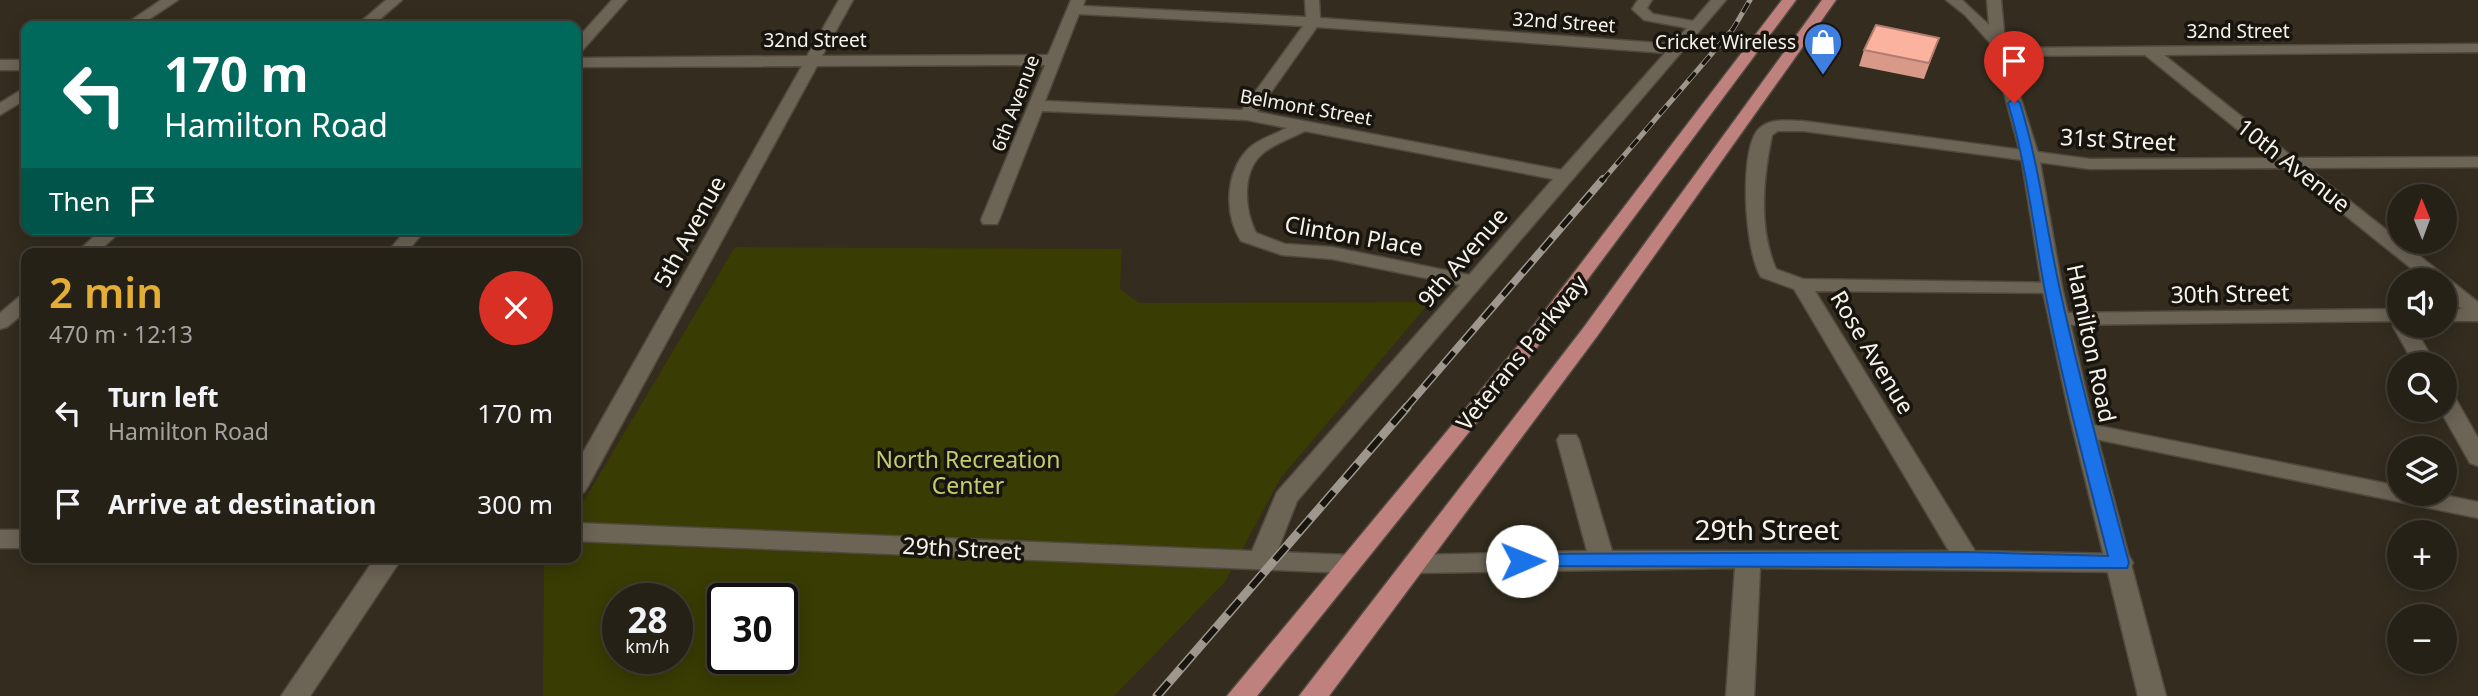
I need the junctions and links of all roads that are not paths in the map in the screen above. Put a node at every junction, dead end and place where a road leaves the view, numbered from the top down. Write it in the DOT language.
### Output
graph roads {
  1 [pos="172,0"];
  2 [pos="395,0"];
  3 [pos="620,0"];
  4 [pos="846,0"];
  5 [pos="1312,0"];
  6 [pos="1645,0"];
  7 [pos="1719,0"];
  8 [pos="1789,0"];
  9 [pos="1829,0"];
  10 [pos="1952,0"];
  11 [pos="1994,0"];
  12 [pos="1076,5"];
  13 [pos="138,21"];
  14 [pos="369,21"];
  15 [pos="1314,22"];
  16 [pos="1699,26"];
  17 [pos="581,43"];
  18 [pos="1998,47"];
  19 [pos="2478,48"];
  20 [pos="1674,49"];
  21 [pos="2149,51"];
  22 [pos="813,59"];
  23 [pos="1054,60"];
  24 [pos="581,62"];
  25 [pos="0,65"];
  26 [pos="21,65"];
  27 [pos="21,95"];
  28 [pos="1038,106"];
  29 [pos="0,110"];
  30 [pos="1247,115"];
  31 [pos="1302,126"];
  32 [pos="2030,156"];
  33 [pos="2478,162"];
  34 [pos="2293,163"];
  35 [pos="1564,176"];
  36 [pos="1754,178"];
  37 [pos="990,220"];
  38 [pos="107,235"];
  39 [pos="91,248"];
  40 [pos="2423,268"];
  41 [pos="1472,282"];
  42 [pos="1801,285"];
  43 [pos="2052,287"];
  44 [pos="2457,295"];
  45 [pos="21,305"];
  46 [pos="2478,313"];
  47 [pos="2457,314"];
  48 [pos="2387,319"];
  49 [pos="2061,320"];
  50 [pos="0,323"];
  51 [pos="2457,420"];
  52 [pos="2084,430"];
  53 [pos="1568,440"];
  54 [pos="2478,457"];
  55 [pos="581,477"];
  56 [pos="2478,510"];
  57 [pos="581,532"];
  58 [pos="0,539"];
  59 [pos="21,539"];
  60 [pos="1261,559"];
  61 [pos="1602,559"];
  62 [pos="1967,559"];
  63 [pos="1748,562"];
  64 [pos="386,563"];
  65 [pos="2120,563"];
  66 [pos="1348,564"];
  67 [pos="1415,564"];
  68 [pos="295,696"];
  69 [pos="1241,696"];
  70 [pos="1313,696"];
  71 [pos="1740,696"];
  72 [pos="2152,696"];
  1 -- 13 [label="street"];
  2 -- 14 [label="street"];
  3 -- 17 [label="street"];
  4 -- 22 [label="street, 5th Avenue"];
  5 -- 15 [label="street"];
  6 -- 16 [label="street"];
  7 -- 16 [label="street, 9th Avenue"];
  8 -- 66 [label="main road, Veterans Parkway"];
  9 -- 67 [label="main road, Veterans Parkway"];
  10 -- 18 [label="street"];
  11 -- 18 [label="street, Hamilton Road"];
  12 -- 15 [label="street, 32nd Street"];
  12 -- 23 [label="street, 6th Avenue"];
  15 -- 20 [label="street, 32nd Street"];
  15 -- 30 [label="street"];
  16 -- 20 [label="street, 9th Avenue"];
  18 -- 21 [label="street, 32nd Street"];
  18 -- 32 [label="street, Hamilton Road"];
  19 -- 21 [label="street, 32nd Street"];
  20 -- 35 [label="street, 9th Avenue"];
  21 -- 34 [label="street, 10th Avenue"];
  22 -- 23 [label="street, 32nd Street"];
  22 -- 24 [label="street, 32nd Street"];
  22 -- 55 [label="street, 5th Avenue"];
  23 -- 28 [label="street, 6th Avenue"];
  25 -- 26 [label="street"];
  27 -- 29 [label="street"];
  28 -- 30 [label="street, Belmont Street"];
  28 -- 37 [label="street, 6th Avenue"];
  30 -- 31 [label="street, Belmont Street"];
  31 -- 35 [label="street, Belmont Street"];
  31 -- 41 [label="street, Clinton Place"];
  32 -- 34 [label="street, 31st Street"];
  32 -- 36 [label="street, 31st Street"];
  32 -- 43 [label="street, Hamilton Road"];
  33 -- 34 [label="street, 31st Street"];
  34 -- 40 [label="street, 10th Avenue"];
  35 -- 41 [label="street, 9th Avenue"];
  36 -- 42 [label="street, Rose Avenue"];
  38 -- 39 [label="street"];
  41 -- 60 [label="street, 9th Avenue"];
  42 -- 43 [label="street"];
  42 -- 62 [label="street, Rose Avenue"];
  43 -- 49 [label="street, Hamilton Road"];
  44 -- 46 [label="street"];
  45 -- 50 [label="street"];
  46 -- 47 [label="street"];
  48 -- 49 [label="street, 30th Street"];
  49 -- 52 [label="street, Hamilton Road"];
  51 -- 54 [label="street"];
  52 -- 56 [label="street"];
  52 -- 65 [label="street, Hamilton Road"];
  53 -- 61 [label="street"];
  57 -- 60 [label="street, 29th Street"];
  58 -- 59 [label="street"];
  60 -- 66 [label="street, 29th Street"];
  61 -- 63 [label="street, 29th Street"];
  61 -- 67 [label="street, 29th Street"];
  62 -- 63 [label="street, 29th Street"];
  62 -- 65 [label="street, 29th Street"];
  63 -- 71 [label="street"];
  64 -- 68 [label="street"];
  65 -- 72 [label="street, Hamilton Road"];
  66 -- 69 [label="main road, Veterans Parkway"];
  67 -- 70 [label="main road, Veterans Parkway"];
}
